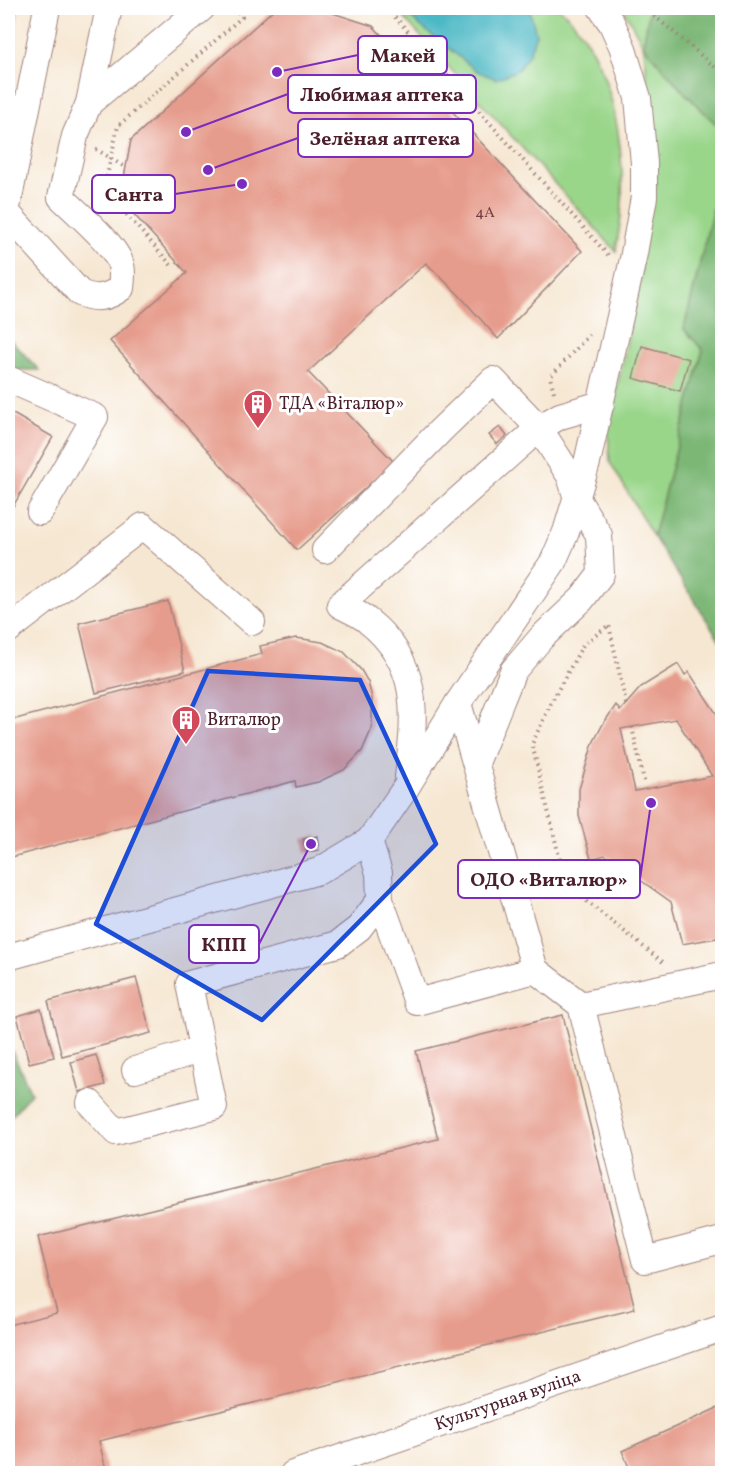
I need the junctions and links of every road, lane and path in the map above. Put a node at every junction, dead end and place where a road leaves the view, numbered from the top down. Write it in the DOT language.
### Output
graph roads {
  1 [pos="47,8"];
  2 [pos="109,8"];
  3 [pos="202,8"];
  4 [pos="234,8"];
  5 [pos="387,8"];
  6 [pos="601,8"];
  7 [pos="645,8"];
  8 [pos="723,73"];
  9 [pos="89,103"];
  10 [pos="8,203"];
  11 [pos="8,214"];
  12 [pos="615,263"];
  13 [pos="171,265"];
  14 [pos="593,331"];
  15 [pos="550,377"];
  16 [pos="8,379"];
  17 [pos="601,404"];
  18 [pos="539,428"];
  19 [pos="577,499"];
  20 [pos="40,512"];
  21 [pos="325,550"];
  22 [pos="252,622"];
  23 [pos="8,630"];
  24 [pos="458,703"];
  25 [pos="626,704"];
  26 [pos="632,727"];
  27 [pos="476,763"];
  28 [pos="645,785"];
  29 [pos="407,786"];
  30 [pos="369,841"];
  31 [pos="380,900"];
  32 [pos="8,957"];
  33 [pos="669,966"];
  34 [pos="535,970"];
  35 [pos="723,975"];
  36 [pos="581,1005"];
  37 [pos="202,1049"];
  38 [pos="135,1070"];
  39 [pos="90,1103"];
  40 [pos="723,1240"];
  41 [pos="723,1328"];
  42 [pos="293,1473"];
  1 -- 10 [label="street"];
  2 -- 9 [label="street"];
  3 -- 9 [label="street"];
  4 -- 13 [label="path"];
  5 -- 12 [label="path"];
  6 -- 17 [label="street"];
  7 -- 8 [label="path"];
  9 -- 11 [label="street"];
  14 -- 15 [label="path"];
  16 -- 20 [label="street"];
  17 -- 18 [label="street"];
  17 -- 19 [label="street"];
  18 -- 19 [label="street"];
  18 -- 21 [label="street"];
  18 -- 29 [label="street"];
  19 -- 24 [label="street"];
  19 -- 27 [label="street"];
  22 -- 23 [label="street"];
  24 -- 27 [label="street"];
  24 -- 29 [label="street"];
  25 -- 33 [label="path"];
  26 -- 28 [label="path"];
  27 -- 34 [label="street"];
  29 -- 30 [label="street"];
  30 -- 31 [label="street"];
  30 -- 32 [label="street"];
  31 -- 34 [label="street"];
  31 -- 37 [label="street"];
  34 -- 36 [label="street"];
  35 -- 36 [label="street"];
  36 -- 40 [label="street"];
  37 -- 38 [label="street"];
  37 -- 39 [label="street"];
  41 -- 42 [label="street, Культурная вуліца"];
}
